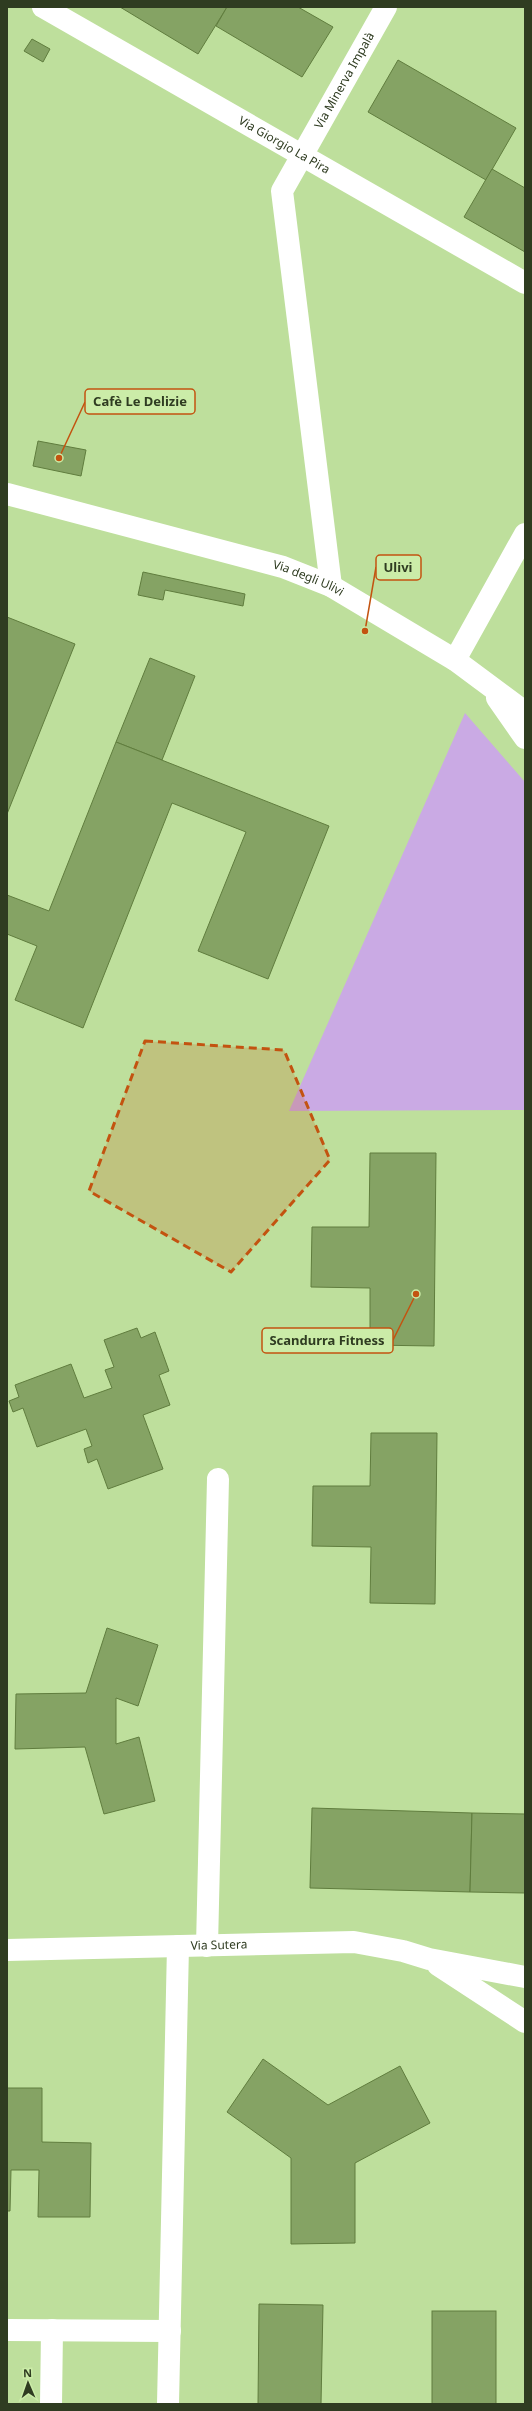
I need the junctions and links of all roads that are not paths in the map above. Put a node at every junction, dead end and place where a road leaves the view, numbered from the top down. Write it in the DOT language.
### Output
graph roads {
  1 [pos="43,7"];
  2 [pos="386,7"];
  3 [pos="302,154"];
  4 [pos="525,282"];
  5 [pos="7,494"];
  6 [pos="525,534"];
  7 [pos="330,586"];
  8 [pos="455,660"];
  9 [pos="488,685"];
  10 [pos="525,712"];
  11 [pos="525,738"];
  12 [pos="218,1479"];
  13 [pos="178,1946"];
  14 [pos="207,1946"];
  15 [pos="7,1950"];
  16 [pos="429,1959"];
  17 [pos="525,1977"];
  18 [pos="525,2022"];
  19 [pos="7,2330"];
  20 [pos="52,2330"];
  21 [pos="170,2331"];
  22 [pos="51,2404"];
  23 [pos="168,2404"];
  1 -- 3 [label="street, Via Giorgio La Pira"];
  2 -- 3 [label="street, Via Minerva Impalà"];
  3 -- 4 [label="street, Via Giorgio La Pira"];
  3 -- 7 [label="street, Via Minerva Impalà"];
  5 -- 7 [label="street, Via degli Ulivi"];
  6 -- 8 [label="street"];
  7 -- 8 [label="street, Via degli Ulivi"];
  8 -- 9 [label="street, Via degli Ulivi"];
  9 -- 10 [label="street, Via degli Ulivi"];
  9 -- 11 [label="street"];
  12 -- 14 [label="street"];
  13 -- 14 [label="street, Via Sutera"];
  13 -- 15 [label="street, Via Sutera"];
  13 -- 21 [label="street"];
  14 -- 16 [label="street, Via Sutera"];
  16 -- 17 [label="street"];
  16 -- 18 [label="street"];
  19 -- 20 [label="street"];
  20 -- 21 [label="street"];
  20 -- 22 [label="street"];
  21 -- 23 [label="street"];
}
